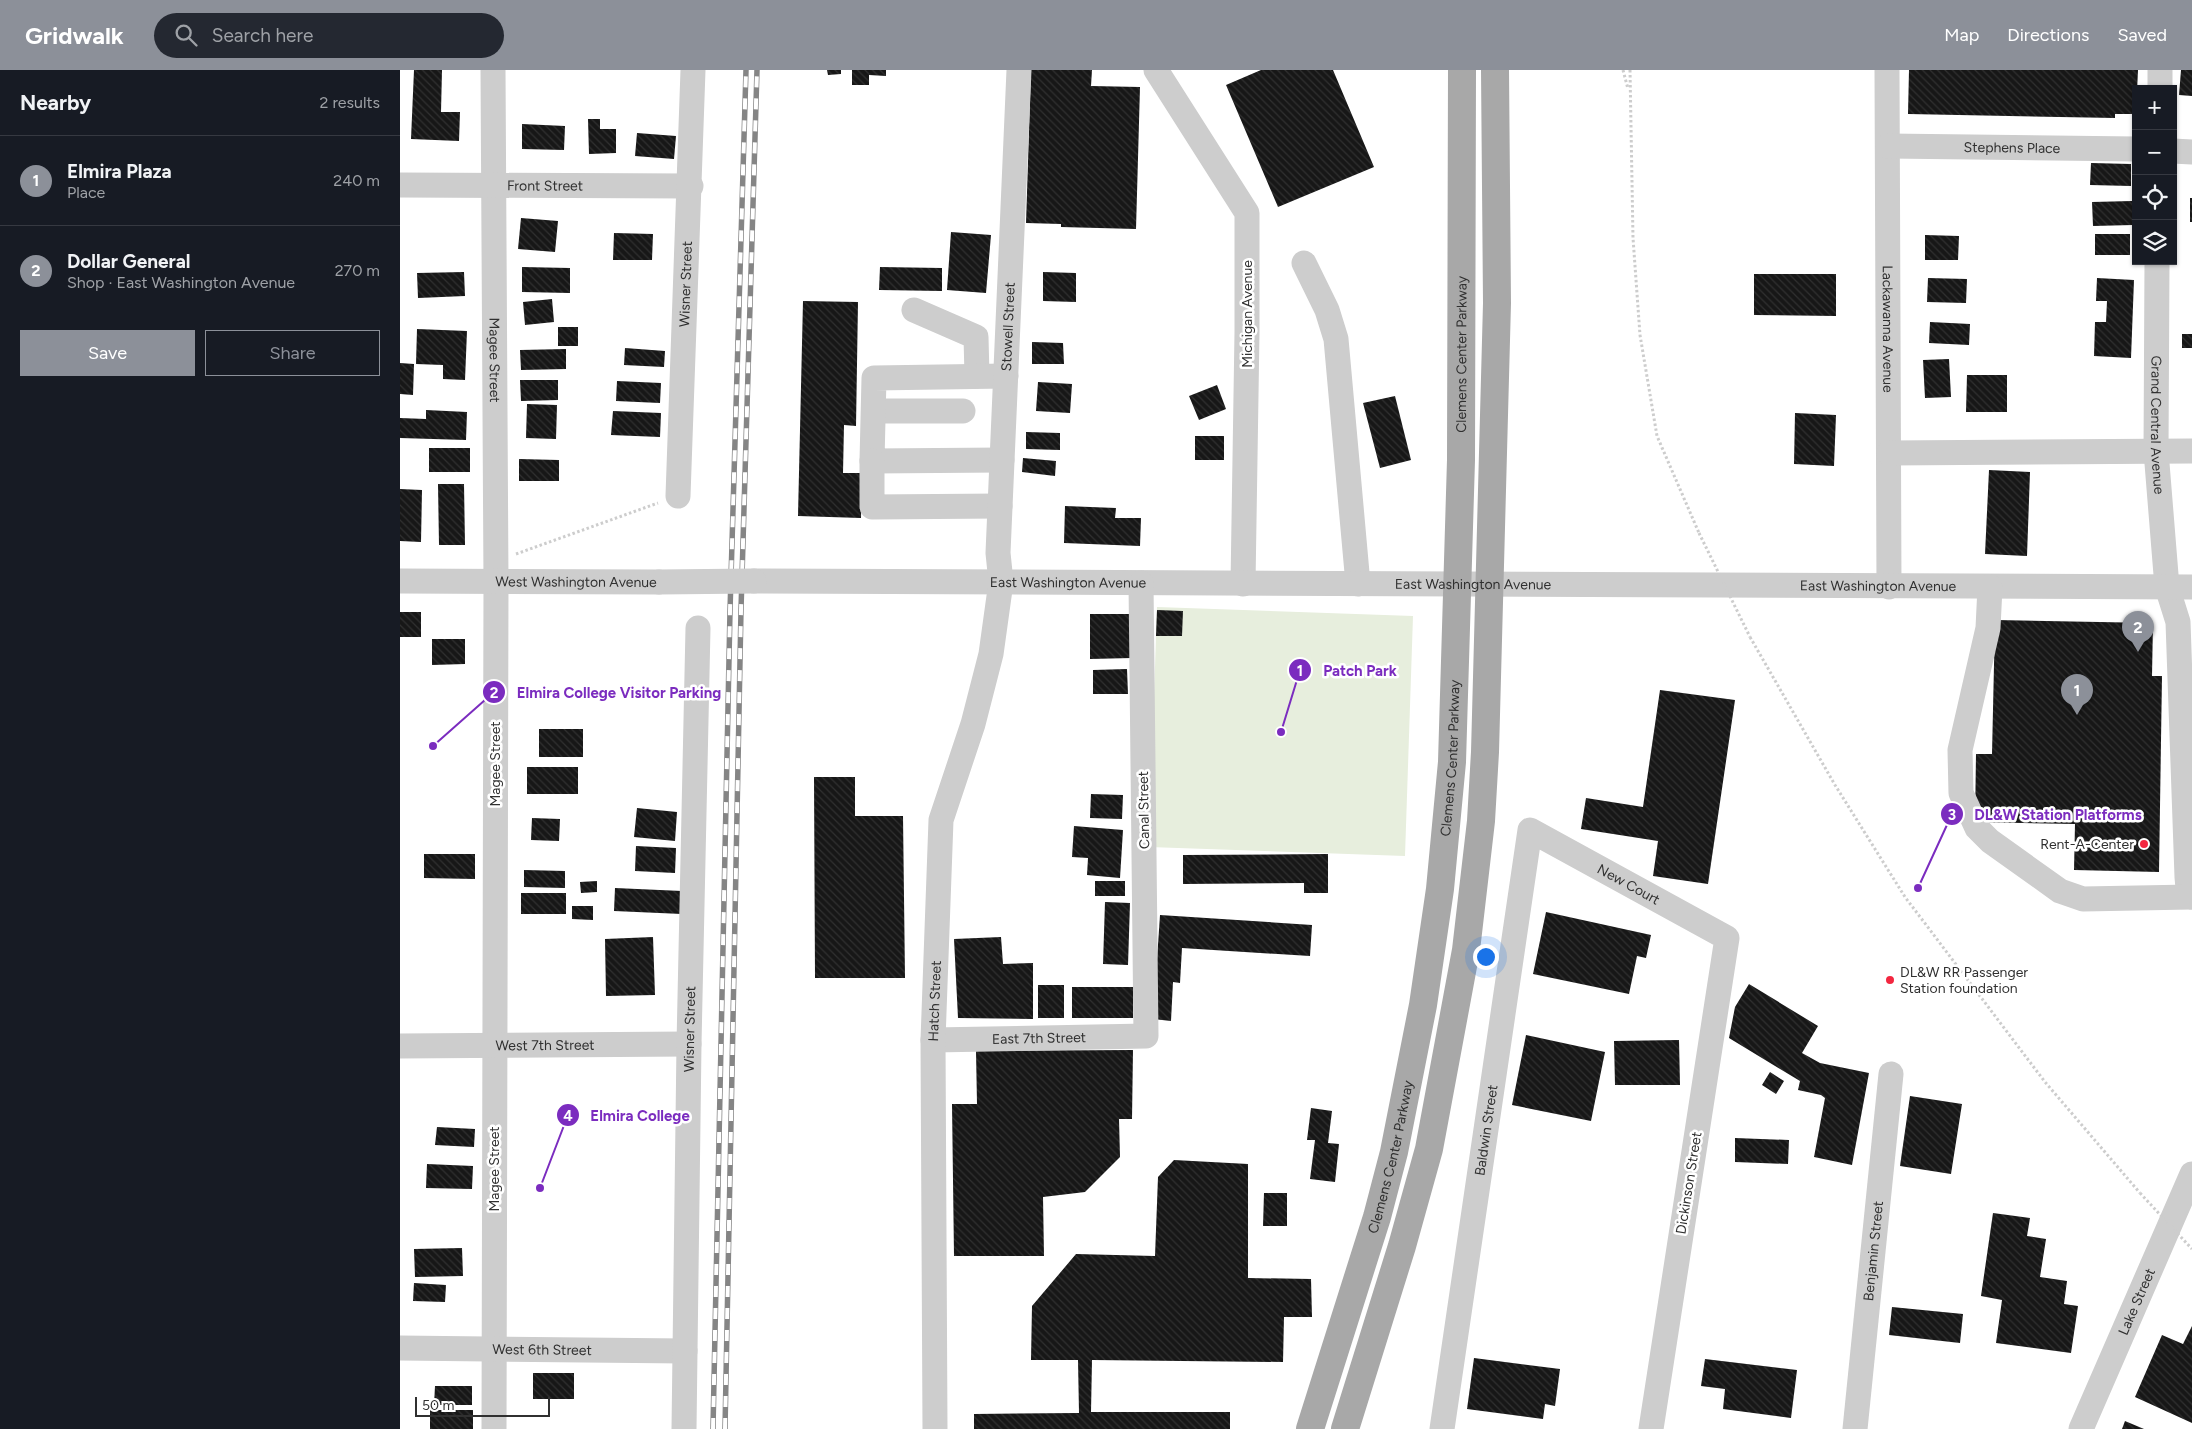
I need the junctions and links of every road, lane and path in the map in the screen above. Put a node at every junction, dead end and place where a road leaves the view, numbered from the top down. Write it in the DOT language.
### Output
graph roads {
  1 [pos="493,70"];
  2 [pos="693,70"];
  3 [pos="1019,70"];
  4 [pos="1156,70"];
  5 [pos="1462,70"];
  6 [pos="1495,70"];
  7 [pos="1623,70"];
  8 [pos="1630,70"];
  9 [pos="1887,70"];
  10 [pos="2160,70"];
  11 [pos="2160,85"];
  12 [pos="1629,92"];
  13 [pos="1888,146"];
  14 [pos="2132,149"];
  15 [pos="2177,151"];
  16 [pos="2192,152"];
  17 [pos="400,185"];
  18 [pos="494,185"];
  19 [pos="691,186"];
  20 [pos="1304,263"];
  21 [pos="2157,265"];
  22 [pos="914,310"];
  23 [pos="976,337"];
  24 [pos="1008,337"];
  25 [pos="977,376"];
  26 [pos="1006,376"];
  27 [pos="874,411"];
  28 [pos="963,411"];
  29 [pos="2156,451"];
  30 [pos="2192,451"];
  31 [pos="1889,453"];
  32 [pos="1002,460"];
  33 [pos="872,461"];
  34 [pos="678,496"];
  35 [pos="1000,506"];
  36 [pos="510,556"];
  37 [pos="400,581"];
  38 [pos="754,582"];
  39 [pos="1001,582"];
  40 [pos="496,583"];
  41 [pos="1141,583"];
  42 [pos="1243,584"];
  43 [pos="1358,584"];
  44 [pos="1457,584"];
  45 [pos="1490,585"];
  46 [pos="1889,587"];
  47 [pos="1990,587"];
  48 [pos="2167,587"];
  49 [pos="2192,587"];
  50 [pos="698,628"];
  51 [pos="1530,830"];
  52 [pos="2192,897"];
  53 [pos="1727,938"];
  54 [pos="1146,1036"];
  55 [pos="933,1040"];
  56 [pos="689,1044"];
  57 [pos="493,1045"];
  58 [pos="400,1046"];
  59 [pos="1891,1074"];
  60 [pos="2192,1174"];
  61 [pos="2192,1249"];
  62 [pos="400,1348"];
  63 [pos="494,1350"];
  64 [pos="685,1351"];
  65 [pos="494,1429"];
  66 [pos="684,1429"];
  67 [pos="935,1429"];
  68 [pos="1310,1429"];
  69 [pos="1345,1429"];
  70 [pos="1442,1429"];
  71 [pos="1651,1429"];
  72 [pos="1855,1429"];
  73 [pos="2081,1429"];
  1 -- 18 [label="street, Magee Street"];
  2 -- 19 [label="street, Wisner Street"];
  3 -- 24 [label="street, Stowell Street"];
  4 -- 42 [label="street, Michigan Avenue"];
  5 -- 44 [label="main road, Clemens Center Parkway"];
  6 -- 45 [label="main road"];
  7 -- 12 [label="path"];
  8 -- 12 [label="path"];
  9 -- 13 [label="street, Lackawanna Avenue"];
  10 -- 11 [label="street"];
  12 -- 61 [label="path, bridge"];
  13 -- 14 [label="street, Stephens Place"];
  13 -- 31 [label="street, Lackawanna Avenue"];
  15 -- 16 [label="street"];
  17 -- 18 [label="street, Front Street"];
  18 -- 19 [label="street, Front Street"];
  18 -- 40 [label="street, Magee Street"];
  19 -- 34 [label="street, Wisner Street"];
  20 -- 43 [label="street"];
  21 -- 29 [label="street, Grand Central Avenue"];
  22 -- 23 [label="street"];
  23 -- 24 [label="street"];
  23 -- 25 [label="street"];
  24 -- 26 [label="street, Stowell Street"];
  25 -- 26 [label="street"];
  25 -- 27 [label="street"];
  26 -- 32 [label="street, Stowell Street"];
  27 -- 28 [label="street"];
  27 -- 33 [label="street"];
  29 -- 30 [label="street"];
  29 -- 31 [label="street"];
  29 -- 48 [label="street, Grand Central Avenue"];
  31 -- 46 [label="street, Lackawanna Avenue"];
  32 -- 33 [label="street"];
  32 -- 35 [label="street, Stowell Street"];
  33 -- 35 [label="street"];
  34 -- 36 [label="path"];
  35 -- 39 [label="street, Stowell Street"];
  37 -- 40 [label="street, West Washington Avenue"];
  38 -- 39 [label="street, East Washington Avenue"];
  38 -- 40 [label="street, West Washington Avenue, bridge"];
  39 -- 41 [label="street, East Washington Avenue"];
  39 -- 55 [label="street, Hatch Street"];
  40 -- 57 [label="street, Magee Street"];
  41 -- 42 [label="street, East Washington Avenue"];
  41 -- 54 [label="street, Canal Street"];
  42 -- 43 [label="street, East Washington Avenue"];
  43 -- 44 [label="street, East Washington Avenue"];
  44 -- 45 [label="street, East Washington Avenue"];
  44 -- 68 [label="main road, Clemens Center Parkway"];
  45 -- 46 [label="street, East Washington Avenue"];
  45 -- 69 [label="main road"];
  46 -- 47 [label="street, East Washington Avenue"];
  47 -- 48 [label="street, East Washington Avenue"];
  47 -- 52 [label="street"];
  48 -- 49 [label="street, East Washington Avenue"];
  48 -- 52 [label="street, Grand Central Avenue"];
  50 -- 56 [label="street, Wisner Street"];
  51 -- 53 [label="street, New Court"];
  51 -- 70 [label="street, Baldwin Street"];
  53 -- 71 [label="street, Dickinson Street"];
  54 -- 55 [label="street, East 7th Street"];
  55 -- 67 [label="street, Hatch Street"];
  56 -- 57 [label="street, West 7th Street"];
  56 -- 64 [label="street, Wisner Street"];
  57 -- 58 [label="street, West 7th Street"];
  57 -- 63 [label="street, Magee Street"];
  59 -- 72 [label="street, Benjamin Street"];
  60 -- 73 [label="street, Lake Street"];
  62 -- 63 [label="street, West 6th Street"];
  63 -- 64 [label="street, West 6th Street"];
  63 -- 65 [label="street, Magee Street"];
  64 -- 66 [label="street, Wisner Street"];
}
